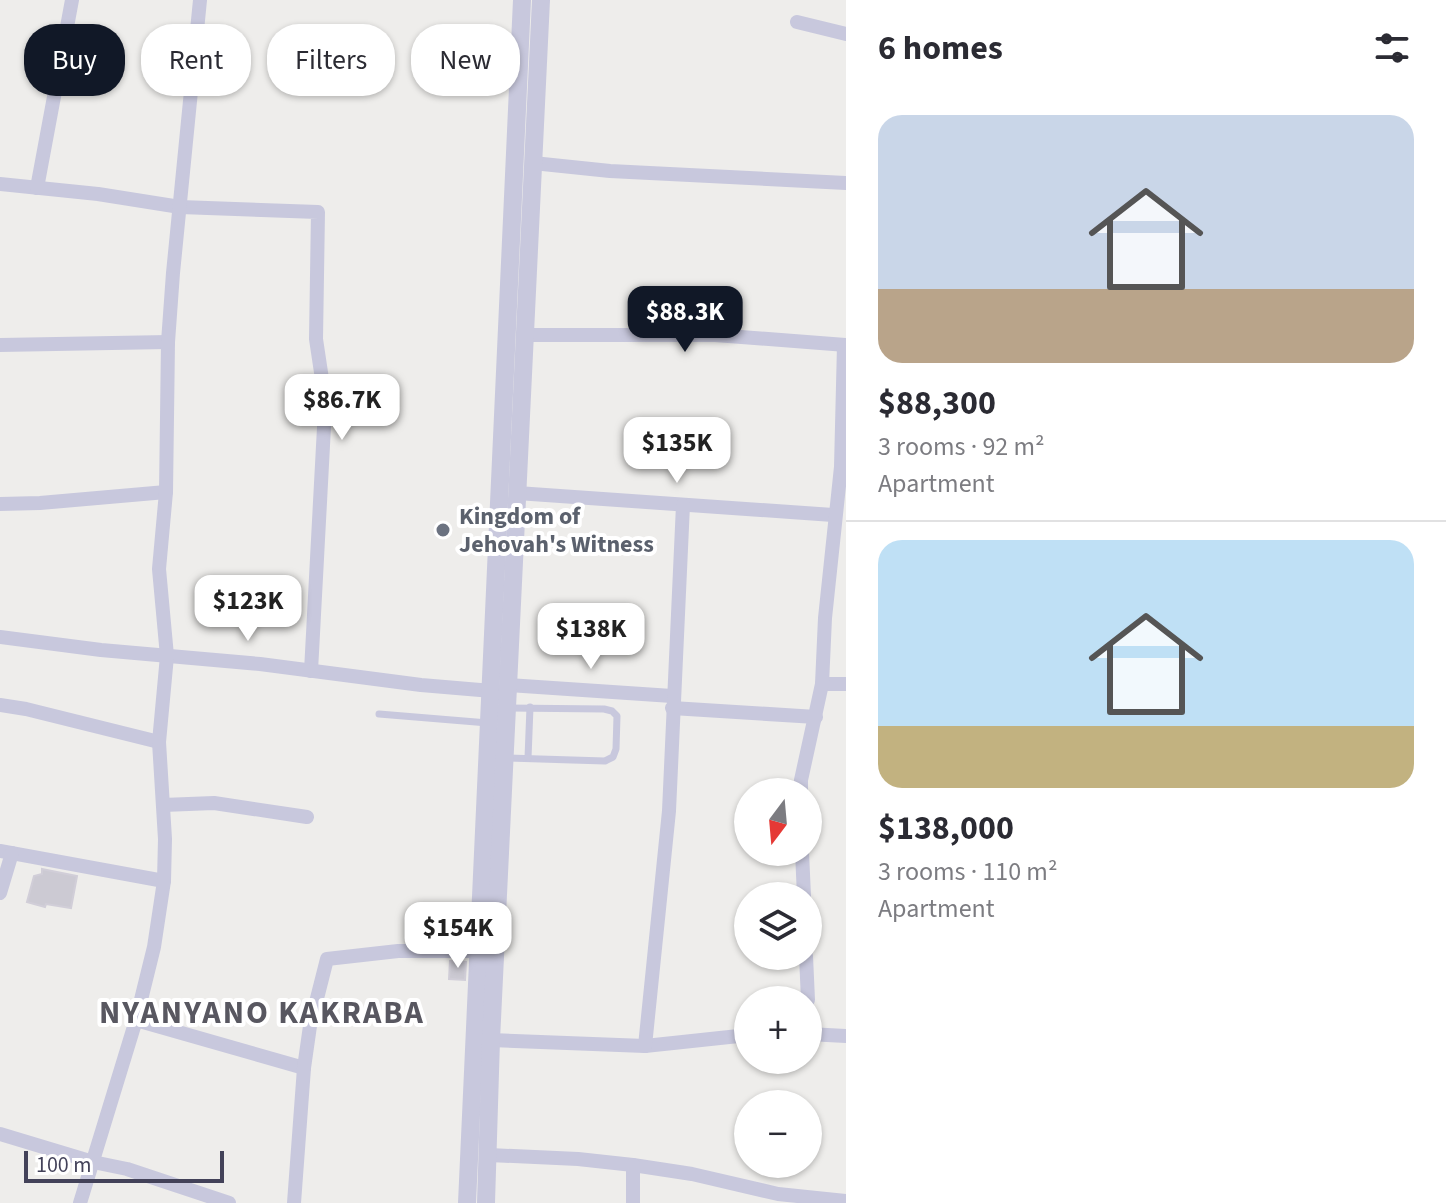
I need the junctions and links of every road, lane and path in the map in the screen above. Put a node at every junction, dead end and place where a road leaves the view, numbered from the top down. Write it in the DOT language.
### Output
graph roads {
  1 [pos="72,0"];
  2 [pos="200,0"];
  3 [pos="522,0"];
  4 [pos="541,0"];
  5 [pos="797,22"];
  6 [pos="846,34"];
  7 [pos="533,163"];
  8 [pos="846,183"];
  9 [pos="0,184"];
  10 [pos="37,188"];
  11 [pos="180,207"];
  12 [pos="524,335"];
  13 [pos="168,342"];
  14 [pos="0,345"];
  15 [pos="845,345"];
  16 [pos="166,492"];
  17 [pos="517,493"];
  18 [pos="0,504"];
  19 [pos="683,505"];
  20 [pos="833,515"];
  21 [pos="0,637"];
  22 [pos="167,656"];
  23 [pos="311,671"];
  24 [pos="822,684"];
  25 [pos="846,684"];
  26 [pos="500,688"];
  27 [pos="672,702"];
  28 [pos="0,705"];
  29 [pos="530,707"];
  30 [pos="508,708"];
  31 [pos="379,714"];
  32 [pos="816,717"];
  33 [pos="490,724"];
  34 [pos="159,742"];
  35 [pos="504,758"];
  36 [pos="528,758"];
  37 [pos="801,778"];
  38 [pos="163,805"];
  39 [pos="307,817"];
  40 [pos="6,852"];
  41 [pos="164,881"];
  42 [pos="0,893"];
  43 [pos="479,951"];
  44 [pos="136,1020"];
  45 [pos="822,1035"];
  46 [pos="734,1036"];
  47 [pos="846,1036"];
  48 [pos="491,1040"];
  49 [pos="645,1046"];
  50 [pos="304,1068"];
  51 [pos="0,1134"];
  52 [pos="489,1155"];
  53 [pos="93,1162"];
  54 [pos="633,1165"];
  55 [pos="778,1198"];
  56 [pos="846,1201"];
  57 [pos="80,1203"];
  58 [pos="229,1203"];
  59 [pos="294,1203"];
  60 [pos="467,1203"];
  61 [pos="486,1203"];
  62 [pos="633,1203"];
  1 -- 10 [label="street"];
  2 -- 11 [label="street"];
  3 -- 26 [label="street"];
  4 -- 7 [label="street"];
  5 -- 6 [label="street"];
  7 -- 8 [label="street"];
  7 -- 12 [label="street"];
  9 -- 10 [label="street"];
  10 -- 11 [label="street"];
  11 -- 13 [label="street"];
  11 -- 23 [label="street"];
  12 -- 15 [label="street"];
  12 -- 17 [label="street"];
  13 -- 14 [label="street"];
  13 -- 16 [label="street"];
  15 -- 20 [label="street"];
  16 -- 18 [label="street"];
  16 -- 22 [label="street"];
  17 -- 19 [label="street"];
  17 -- 26 [label="street"];
  19 -- 20 [label="street"];
  19 -- 27 [label="street"];
  20 -- 24 [label="street"];
  21 -- 22 [label="street"];
  22 -- 23 [label="street"];
  22 -- 34 [label="street"];
  23 -- 26 [label="street"];
  24 -- 25 [label="street"];
  24 -- 32 [label="street"];
  26 -- 27 [label="street"];
  26 -- 30 [label="street"];
  26 -- 33 [label="street"];
  27 -- 32 [label="street"];
  27 -- 49 [label="street"];
  28 -- 34 [label="street"];
  29 -- 30 [label="lane"];
  29 -- 36 [label="lane"];
  29 -- 36 [label="lane"];
  30 -- 35 [label="street"];
  31 -- 33 [label="lane"];
  32 -- 37 [label="street"];
  33 -- 43 [label="street"];
  34 -- 38 [label="street"];
  35 -- 36 [label="lane"];
  35 -- 48 [label="street"];
  38 -- 39 [label="street"];
  38 -- 41 [label="street"];
  40 -- 41 [label="street"];
  40 -- 42 [label="street"];
  41 -- 44 [label="street"];
  43 -- 50 [label="street"];
  43 -- 60 [label="street"];
  44 -- 50 [label="street"];
  44 -- 53 [label="street"];
  45 -- 47 [label="street"];
  46 -- 49 [label="street"];
  48 -- 49 [label="street"];
  48 -- 52 [label="street"];
  50 -- 59 [label="street"];
  51 -- 53 [label="street"];
  52 -- 54 [label="street"];
  52 -- 61 [label="street"];
  53 -- 57 [label="street"];
  53 -- 58 [label="street"];
  54 -- 55 [label="street"];
  54 -- 62 [label="street"];
  55 -- 56 [label="street"];
}
